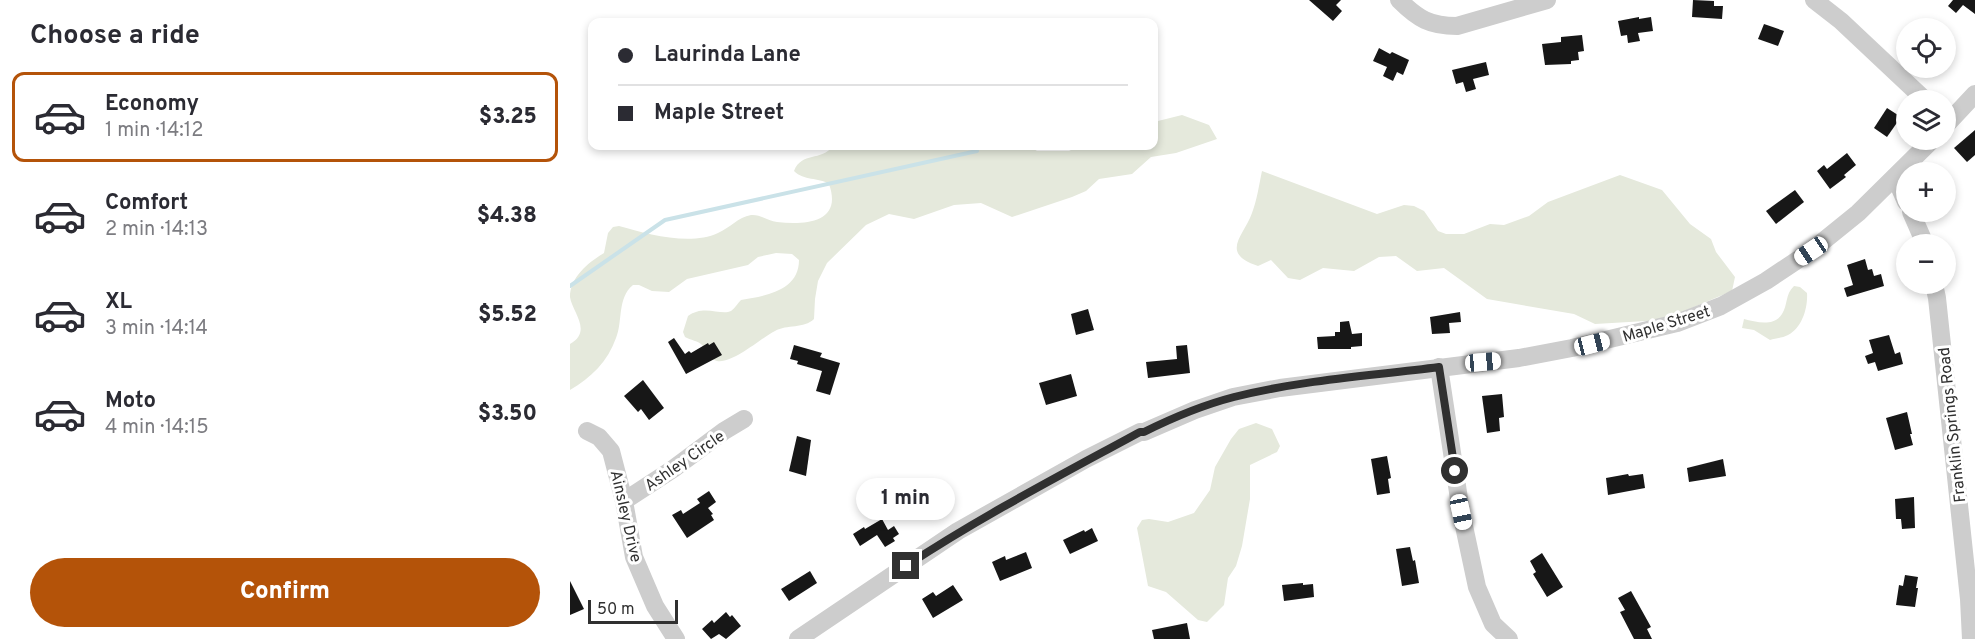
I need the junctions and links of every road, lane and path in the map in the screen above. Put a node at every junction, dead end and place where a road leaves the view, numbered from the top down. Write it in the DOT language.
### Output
graph roads {
  1 [pos="1399,0"];
  2 [pos="1547,0"];
  3 [pos="1814,0"];
  4 [pos="1914,90"];
  5 [pos="1975,94"];
  6 [pos="1956,113"];
  7 [pos="1922,150"];
  8 [pos="1895,177"];
  9 [pos="1936,294"];
  10 [pos="1439,367"];
  11 [pos="744,419"];
  12 [pos="587,431"];
  13 [pos="624,501"];
  14 [pos="805,637"];
  15 [pos="676,639"];
  16 [pos="1509,639"];
  17 [pos="1971,639"];
  1 -- 2 [label="street"];
  3 -- 4 [label="street"];
  5 -- 6 [label="street"];
  7 -- 8 [label="street, Maple Street"];
  8 -- 10 [label="street, Maple Street"];
  9 -- 17 [label="street, Franklin Springs Road"];
  10 -- 14 [label="street, Maple Street"];
  10 -- 16 [label="street"];
  11 -- 13 [label="street, Ashley Circle"];
  12 -- 13 [label="street, Ainsley Drive"];
  13 -- 15 [label="street, Ainsley Drive"];
}
